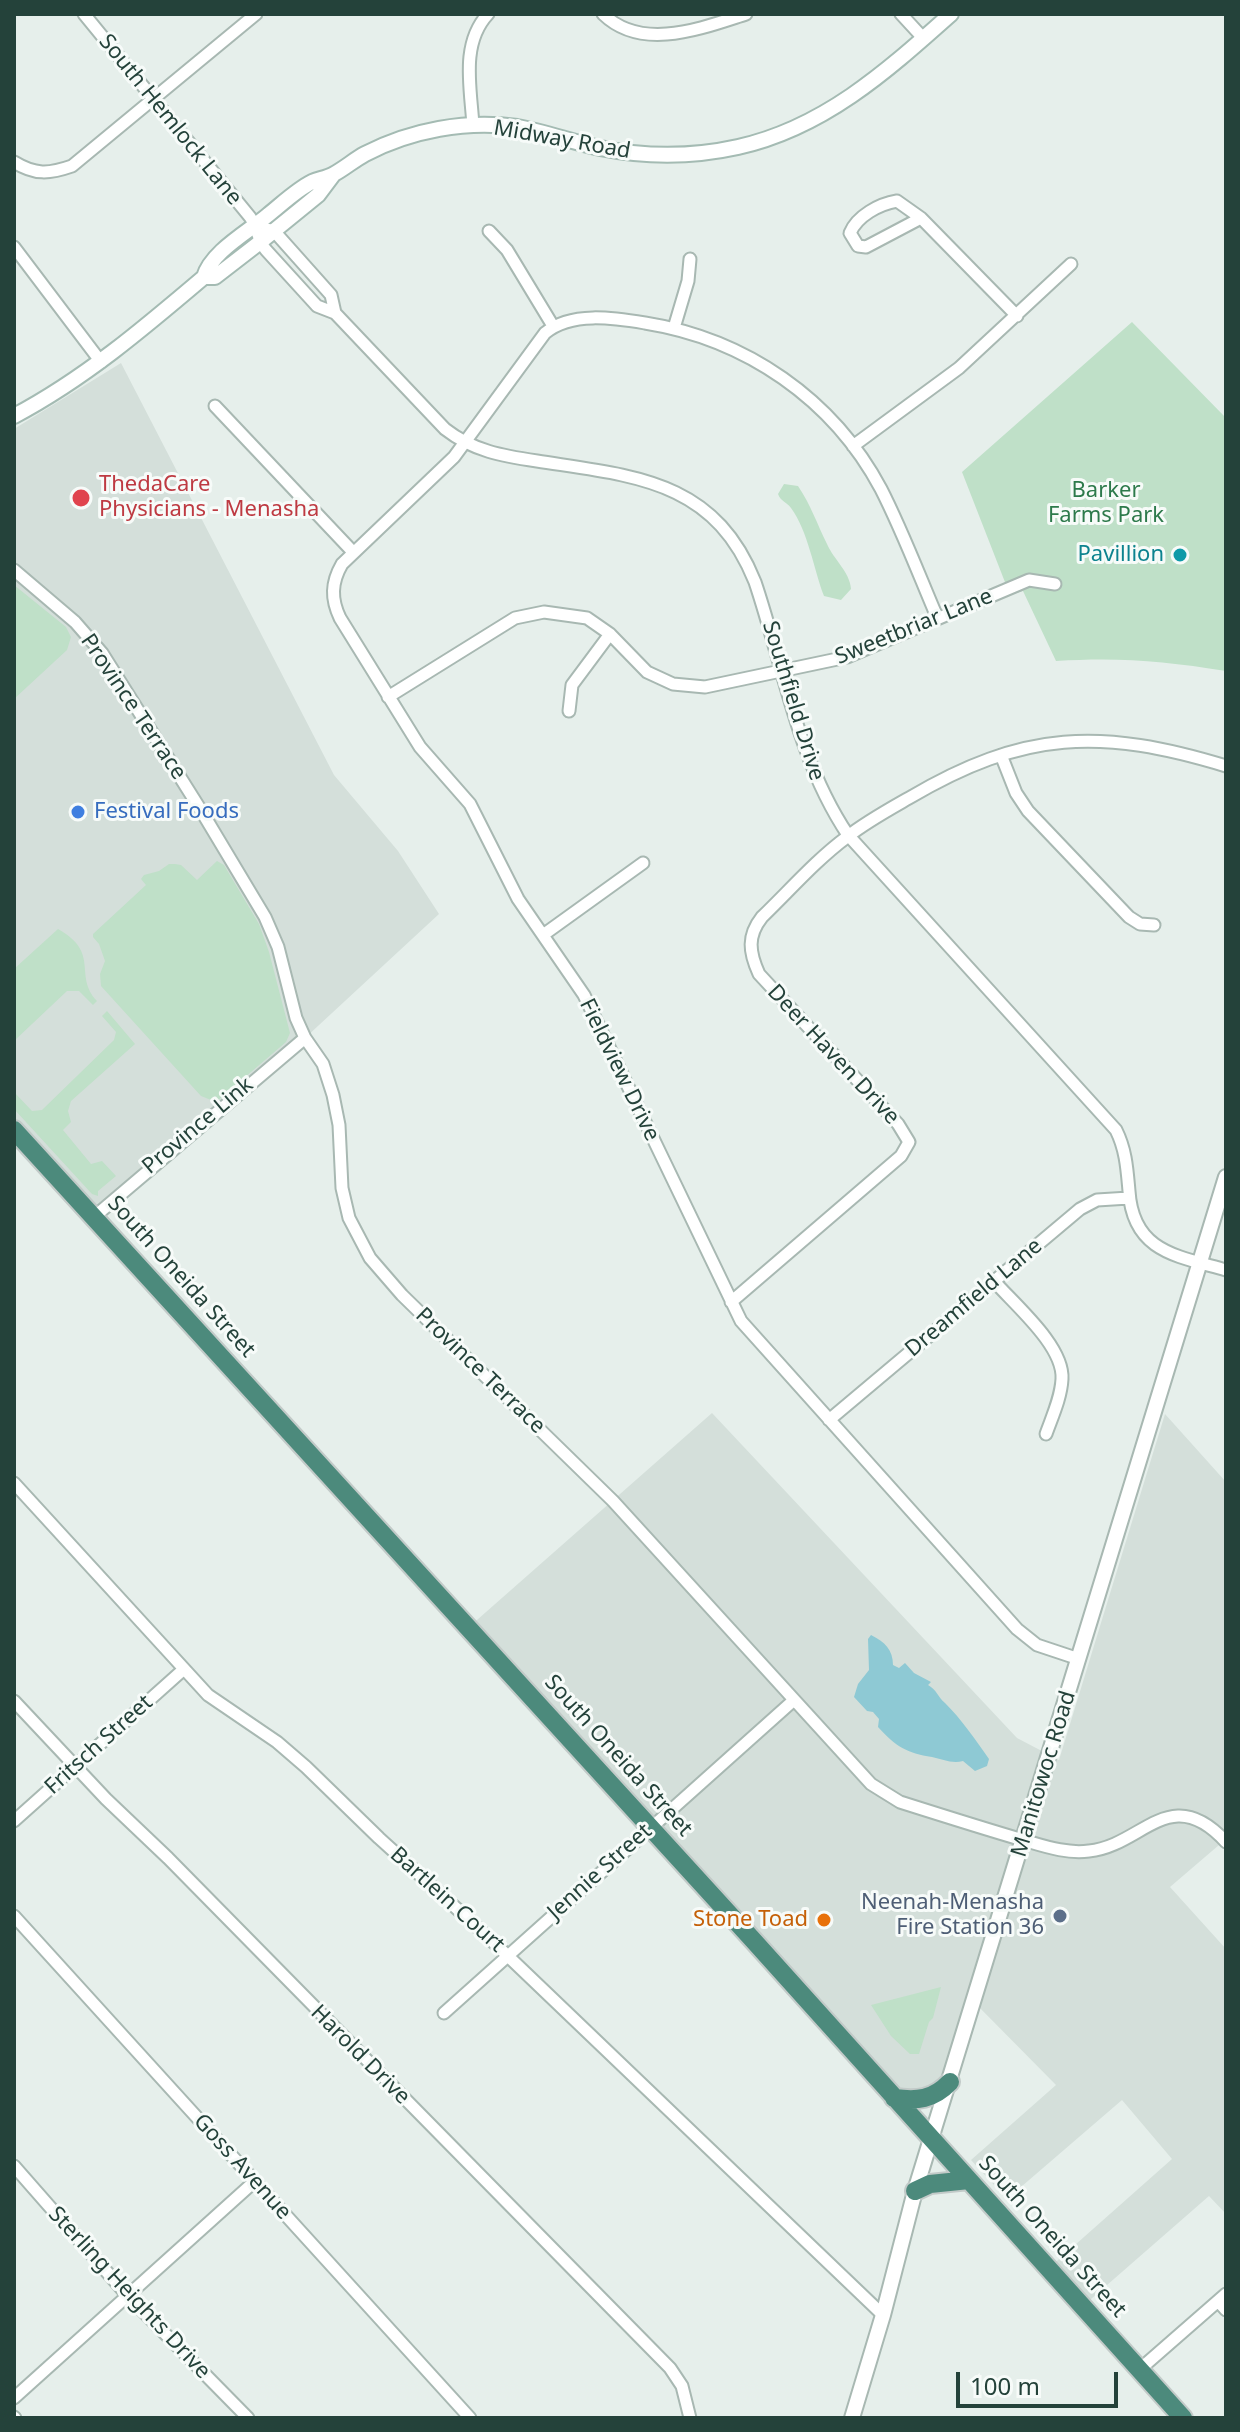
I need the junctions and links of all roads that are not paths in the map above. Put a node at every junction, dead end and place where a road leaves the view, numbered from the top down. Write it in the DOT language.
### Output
graph roads {
  1 [pos="84,14"];
  2 [pos="256,14"];
  3 [pos="488,14"];
  4 [pos="603,14"];
  5 [pos="746,14"];
  6 [pos="901,14"];
  7 [pos="951,14"];
  8 [pos="924,39"];
  9 [pos="153,98"];
  10 [pos="473,126"];
  11 [pos="14,162"];
  12 [pos="333,175"];
  13 [pos="921,218"];
  14 [pos="256,226"];
  15 [pos="274,231"];
  16 [pos="489,231"];
  17 [pos="259,243"];
  18 [pos="14,247"];
  19 [pos="690,259"];
  20 [pos="1071,264"];
  21 [pos="204,277"];
  22 [pos="335,313"];
  23 [pos="1017,316"];
  24 [pos="553,326"];
  25 [pos="674,328"];
  26 [pos="101,362"];
  27 [pos="215,406"];
  28 [pos="14,416"];
  29 [pos="464,443"];
  30 [pos="853,446"];
  31 [pos="353,552"];
  32 [pos="14,570"];
  33 [pos="1055,584"];
  34 [pos="937,617"];
  35 [pos="610,634"];
  36 [pos="781,671"];
  37 [pos="388,697"];
  38 [pos="569,711"];
  39 [pos="1001,755"];
  40 [pos="1226,766"];
  41 [pos="848,835"];
  42 [pos="643,863"];
  43 [pos="1154,925"];
  44 [pos="543,935"];
  45 [pos="305,1038"];
  46 [pos="14,1130"];
  47 [pos="1226,1177"];
  48 [pos="1129,1198"];
  49 [pos="94,1217"];
  50 [pos="1199,1263"];
  51 [pos="1226,1270"];
  52 [pos="994,1281"];
  53 [pos="731,1302"];
  54 [pos="829,1420"];
  55 [pos="1046,1434"];
  56 [pos="14,1483"];
  57 [pos="1079,1659"];
  58 [pos="184,1669"];
  59 [pos="794,1700"];
  60 [pos="14,1701"];
  61 [pos="74,1766"];
  62 [pos="14,1821"];
  63 [pos="650,1828"];
  64 [pos="1024,1840"];
  65 [pos="1226,1842"];
  66 [pos="14,1916"];
  67 [pos="508,1956"];
  68 [pos="444,2013"];
  69 [pos="950,2082"];
  70 [pos="894,2098"];
  71 [pos="932,2141"];
  72 [pos="14,2166"];
  73 [pos="969,2180"];
  74 [pos="255,2181"];
  75 [pos="915,2191"];
  76 [pos="128,2296"];
  77 [pos="1223,2301"];
  78 [pos="883,2315"];
  79 [pos="1139,2370"];
  80 [pos="14,2398"];
  81 [pos="248,2418"];
  82 [pos="470,2418"];
  83 [pos="690,2418"];
  84 [pos="852,2418"];
  85 [pos="1183,2418"];
  1 -- 9 [label="street, South Hemlock Lane"];
  2 -- 9 [label="street"];
  3 -- 10 [label="street"];
  4 -- 5 [label="street"];
  6 -- 8 [label="street"];
  7 -- 8 [label="street, Midway Road"];
  8 -- 10 [label="street, Midway Road"];
  9 -- 11 [label="street"];
  9 -- 14 [label="street, South Hemlock Lane"];
  10 -- 12 [label="street, Midway Road"];
  12 -- 14 [label="street, Midway Road"];
  12 -- 15 [label="street, Midway Road"];
  13 -- 13 [label="street"];
  13 -- 23 [label="street"];
  14 -- 15 [label="street"];
  14 -- 17 [label="street"];
  14 -- 21 [label="street, Midway Road"];
  15 -- 17 [label="street, Midway Road"];
  15 -- 22 [label="street, Southfield Drive"];
  16 -- 24 [label="street"];
  17 -- 21 [label="street, Midway Road"];
  17 -- 22 [label="street, Southfield Drive"];
  18 -- 26 [label="street"];
  19 -- 25 [label="street"];
  20 -- 23 [label="street"];
  21 -- 26 [label="street, Midway Road"];
  22 -- 29 [label="street, Southfield Drive"];
  23 -- 30 [label="street"];
  24 -- 25 [label="street"];
  24 -- 29 [label="street, Fieldview Drive"];
  25 -- 30 [label="street"];
  26 -- 28 [label="street, Midway Road"];
  27 -- 31 [label="street"];
  29 -- 31 [label="street, Fieldview Drive"];
  29 -- 36 [label="street, Southfield Drive"];
  30 -- 34 [label="street"];
  31 -- 37 [label="street, Fieldview Drive"];
  32 -- 45 [label="street, Province Terrace"];
  33 -- 34 [label="street, Sweetbriar Lane"];
  34 -- 36 [label="street, Sweetbriar Lane"];
  35 -- 36 [label="street, Sweetbriar Lane"];
  35 -- 37 [label="street, Sweetbriar Lane"];
  35 -- 38 [label="street"];
  36 -- 41 [label="street, Southfield Drive"];
  37 -- 44 [label="street, Fieldview Drive"];
  39 -- 40 [label="street, Deer Haven Drive"];
  39 -- 41 [label="street, Deer Haven Drive"];
  39 -- 43 [label="street"];
  41 -- 48 [label="street, Southfield Drive"];
  41 -- 53 [label="street, Deer Haven Drive"];
  42 -- 44 [label="street"];
  44 -- 53 [label="street, Fieldview Drive"];
  45 -- 49 [label="street, Province Link"];
  45 -- 59 [label="street, Province Terrace"];
  46 -- 49 [label="highway, South Oneida Street"];
  47 -- 50 [label="street, Manitowoc Road"];
  48 -- 50 [label="street, Southfield Drive"];
  48 -- 52 [label="street, Dreamfield Lane"];
  49 -- 63 [label="highway, South Oneida Street"];
  50 -- 51 [label="street, Southfield Drive"];
  50 -- 57 [label="street, Manitowoc Road"];
  52 -- 54 [label="street, Dreamfield Lane"];
  52 -- 55 [label="street"];
  53 -- 54 [label="street, Fieldview Drive"];
  54 -- 57 [label="street, Fieldview Drive"];
  56 -- 58 [label="street, Bartlein Court"];
  57 -- 64 [label="street, Manitowoc Road"];
  58 -- 61 [label="street, Fritsch Street"];
  58 -- 67 [label="street, Bartlein Court"];
  59 -- 63 [label="street, Jennie Street"];
  59 -- 64 [label="street, Province Terrace"];
  60 -- 61 [label="street, Harold Drive"];
  61 -- 62 [label="street, Fritsch Street"];
  61 -- 83 [label="street, Harold Drive"];
  63 -- 67 [label="street, Jennie Street"];
  63 -- 70 [label="highway, South Oneida Street"];
  64 -- 65 [label="street, Province Terrace"];
  64 -- 69 [label="street, Manitowoc Road"];
  66 -- 74 [label="street, Goss Avenue"];
  67 -- 68 [label="street, Jennie Street"];
  67 -- 78 [label="street, Bartlein Court"];
  69 -- 70 [label="highway"];
  69 -- 71 [label="street, Manitowoc Road"];
  70 -- 71 [label="highway, South Oneida Street"];
  71 -- 73 [label="highway, South Oneida Street"];
  71 -- 75 [label="street, Manitowoc Road"];
  72 -- 76 [label="street, Sterling Heights Drive"];
  73 -- 75 [label="highway"];
  73 -- 79 [label="highway, South Oneida Street"];
  74 -- 76 [label="street"];
  74 -- 82 [label="street, Goss Avenue"];
  75 -- 78 [label="street, Manitowoc Road"];
  76 -- 80 [label="street"];
  76 -- 81 [label="street, Sterling Heights Drive"];
  77 -- 79 [label="street"];
  78 -- 84 [label="street, Manitowoc Road"];
  79 -- 85 [label="highway, South Oneida Street"];
}
